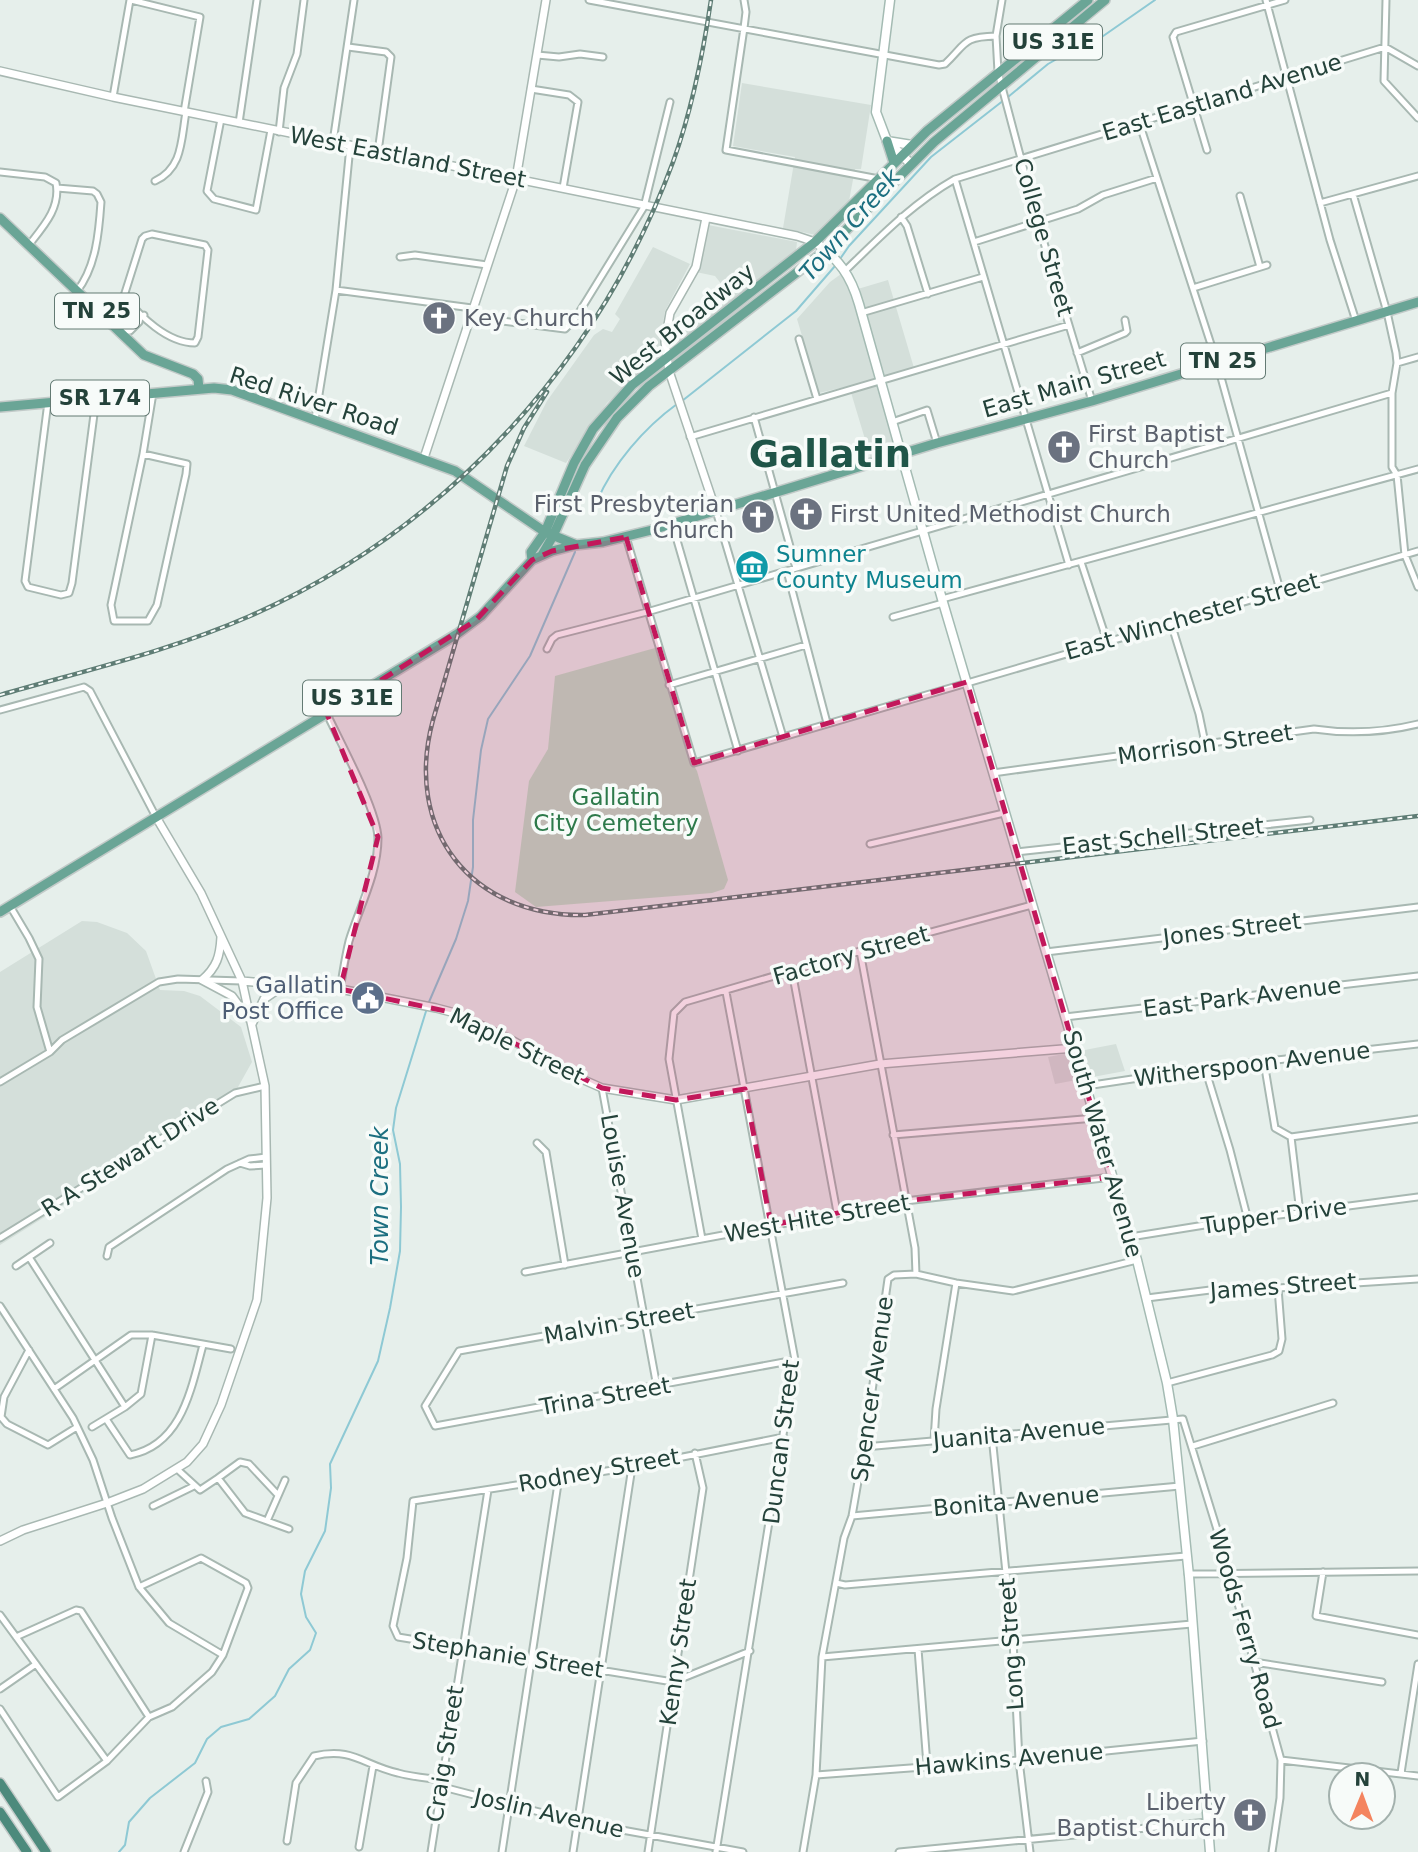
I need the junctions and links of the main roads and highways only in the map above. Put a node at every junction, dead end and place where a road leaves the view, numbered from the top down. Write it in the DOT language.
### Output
graph roads {
  1 [pos="890,0"];
  2 [pos="1088,0"];
  3 [pos="1105,0"];
  4 [pos="887,141"];
  5 [pos="912,145"];
  6 [pos="897,159"];
  7 [pos="911,164"];
  8 [pos="0,218"];
  9 [pos="815,242"];
  10 [pos="829,253"];
  11 [pos="1418,302"];
  12 [pos="200,389"];
  13 [pos="0,407"];
  14 [pos="590,434"];
  15 [pos="601,440"];
  16 [pos="901,453"];
  17 [pos="549,534"];
  18 [pos="575,545"];
  19 [pos="536,559"];
  20 [pos="0,912"];
  21 [pos="0,1783"];
  22 [pos="0,1812"];
  23 [pos="27,1852"];
  24 [pos="46,1852"];
  25 [pos="1210,1852"];
  1 -- 4 [label="main road"];
  2 -- 5 [label="main road, US 31E"];
  3 -- 7 [label="main road, US 31E"];
  4 -- 5 [label="main road"];
  4 -- 6 [label="main road"];
  5 -- 6 [label="main road, US 31E"];
  6 -- 7 [label="main road"];
  6 -- 9 [label="main road, US 31E"];
  7 -- 10 [label="main road, US 31E"];
  8 -- 12 [label="main road, Red River Road / TN 25"];
  9 -- 10 [label="main road"];
  9 -- 14 [label="main road, West Broadway / US 31E"];
  10 -- 15 [label="main road, West Broadway / US 31E"];
  10 -- 16 [label="main road, South Water Avenue"];
  11 -- 16 [label="main road, East Main Street / TN 25"];
  12 -- 13 [label="main road, SR 174"];
  12 -- 17 [label="main road, Red River Road / TN 25"];
  14 -- 15 [label="main road"];
  14 -- 17 [label="main road, West Broadway / US 31E"];
  15 -- 17 [label="main road, US 31E"];
  16 -- 18 [label="main road, TN 25"];
  16 -- 25 [label="main road, South Water Avenue"];
  17 -- 18 [label="main road, Red River Road / TN 25"];
  17 -- 19 [label="main road, West Broadway / US 31E"];
  18 -- 19 [label="main road"];
  19 -- 20 [label="main road, US 31E"];
  21 -- 24 [label="highway"];
  22 -- 23 [label="highway"];
}
